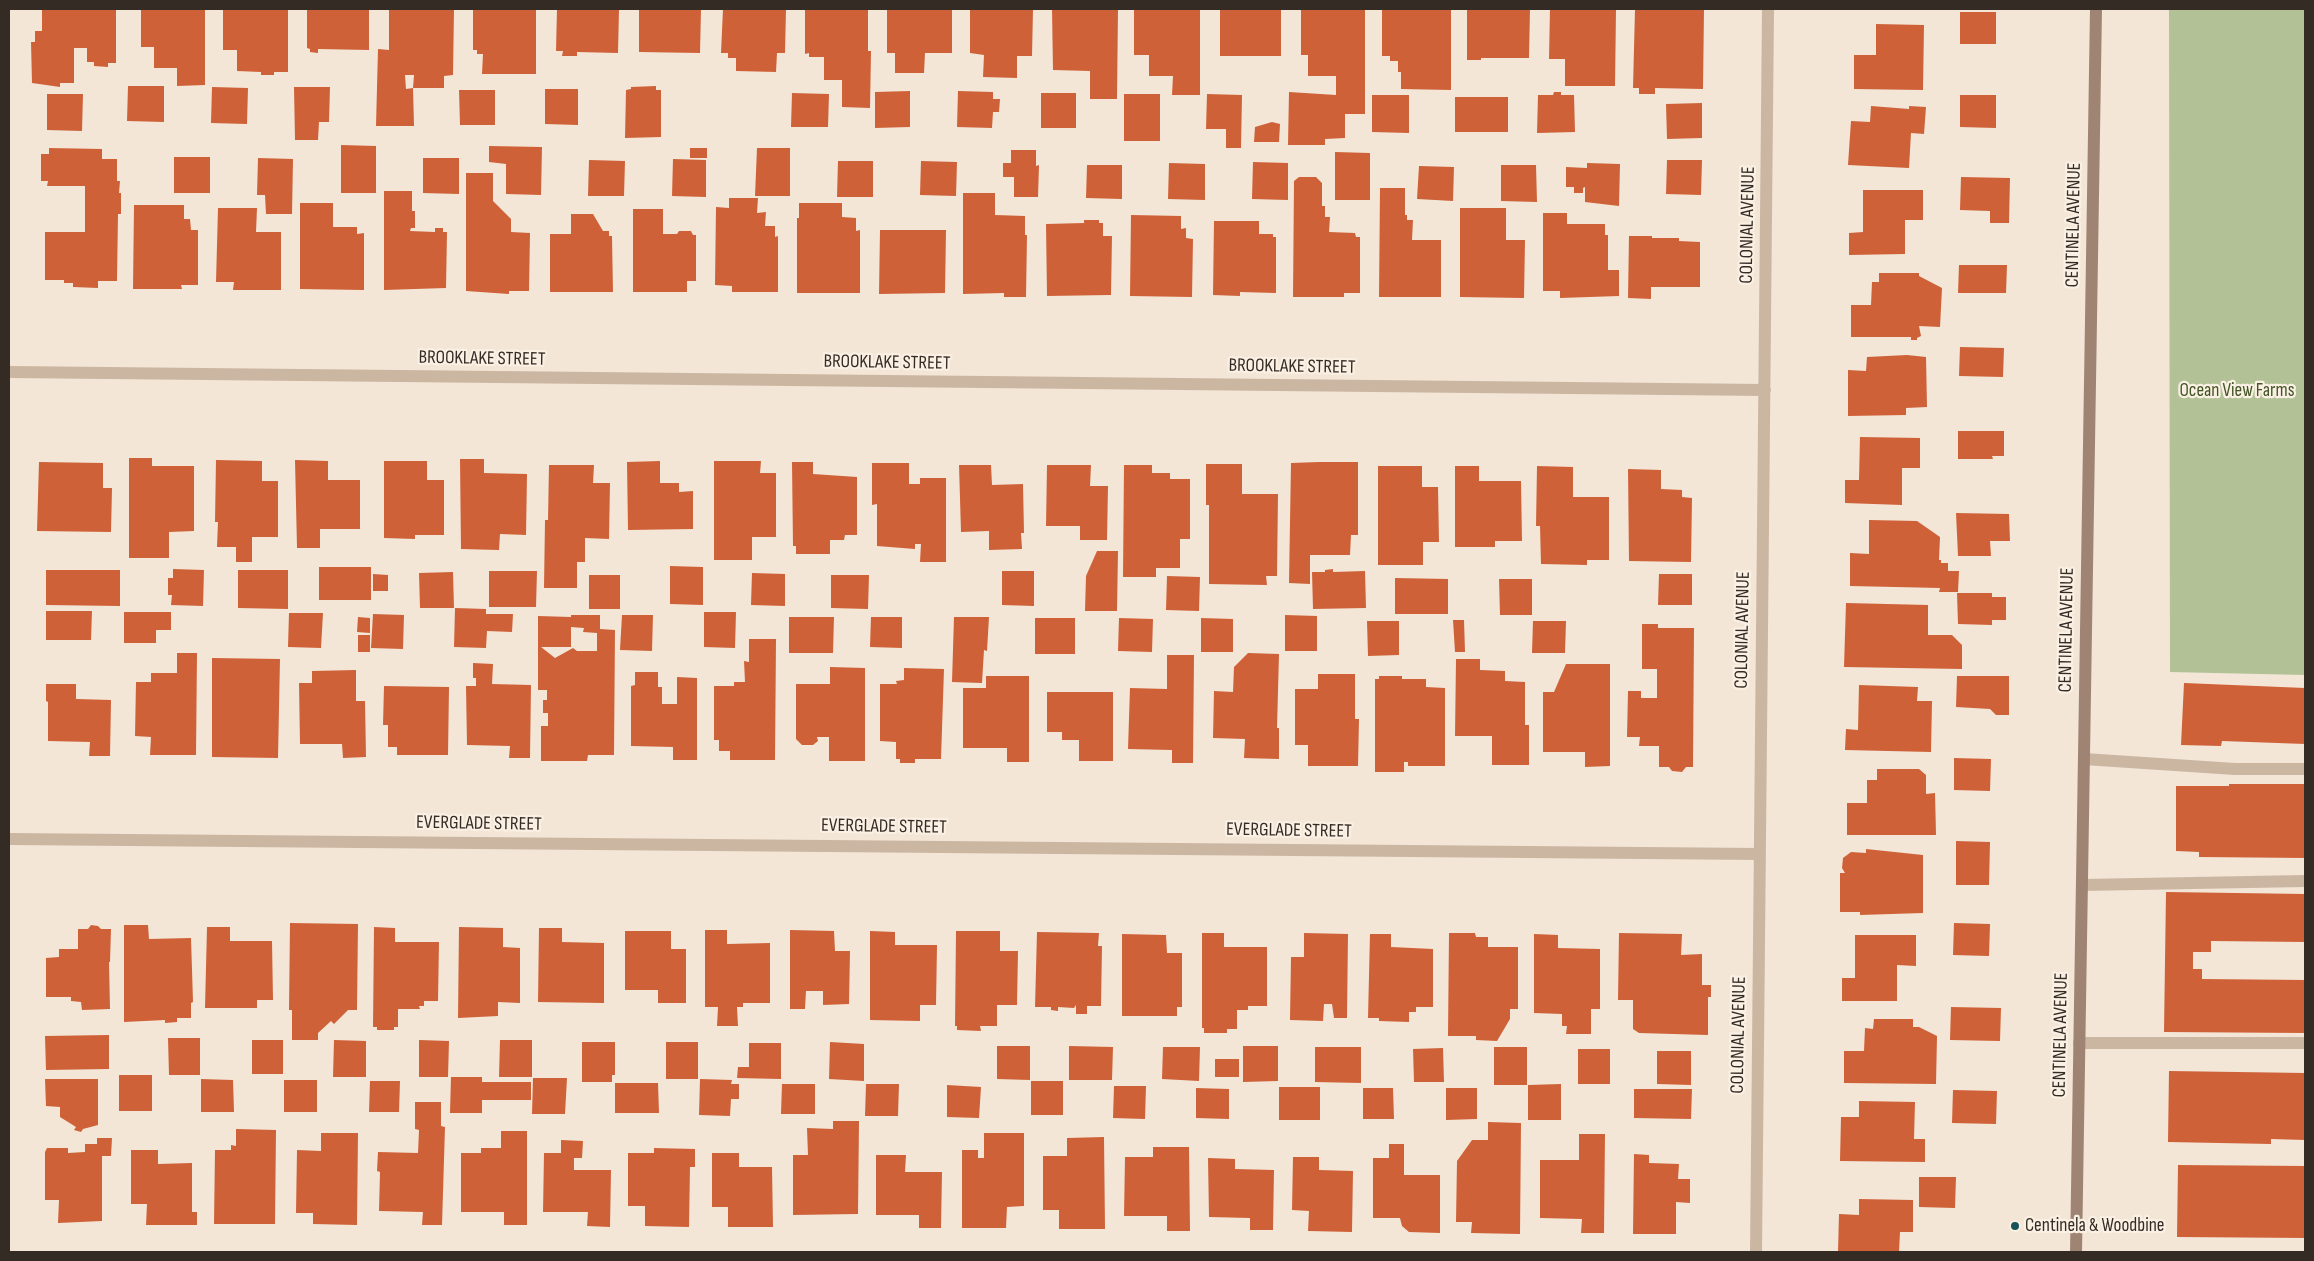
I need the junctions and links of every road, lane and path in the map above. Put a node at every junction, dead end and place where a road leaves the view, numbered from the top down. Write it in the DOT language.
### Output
graph roads {
  1 [pos="1768,9"];
  2 [pos="2096,9"];
  3 [pos="9,372"];
  4 [pos="1765,390"];
  5 [pos="2084,759"];
  6 [pos="2305,770"];
  7 [pos="9,839"];
  8 [pos="1760,854"];
  9 [pos="2305,881"];
  10 [pos="2082,885"];
  11 [pos="2079,1043"];
  12 [pos="2305,1043"];
  13 [pos="1756,1252"];
  14 [pos="2076,1252"];
  1 -- 4 [label="street, COLONIAL AVENUE"];
  2 -- 5 [label="main road, CENTINELA AVENUE"];
  3 -- 4 [label="street, BROOKLAKE STREET"];
  4 -- 8 [label="street, COLONIAL AVENUE"];
  5 -- 6 [label="street"];
  5 -- 10 [label="main road, CENTINELA AVENUE"];
  7 -- 8 [label="street, EVERGLADE STREET"];
  8 -- 13 [label="street, COLONIAL AVENUE"];
  9 -- 10 [label="street"];
  10 -- 11 [label="main road, CENTINELA AVENUE"];
  11 -- 12 [label="street"];
  11 -- 14 [label="main road, CENTINELA AVENUE"];
}
